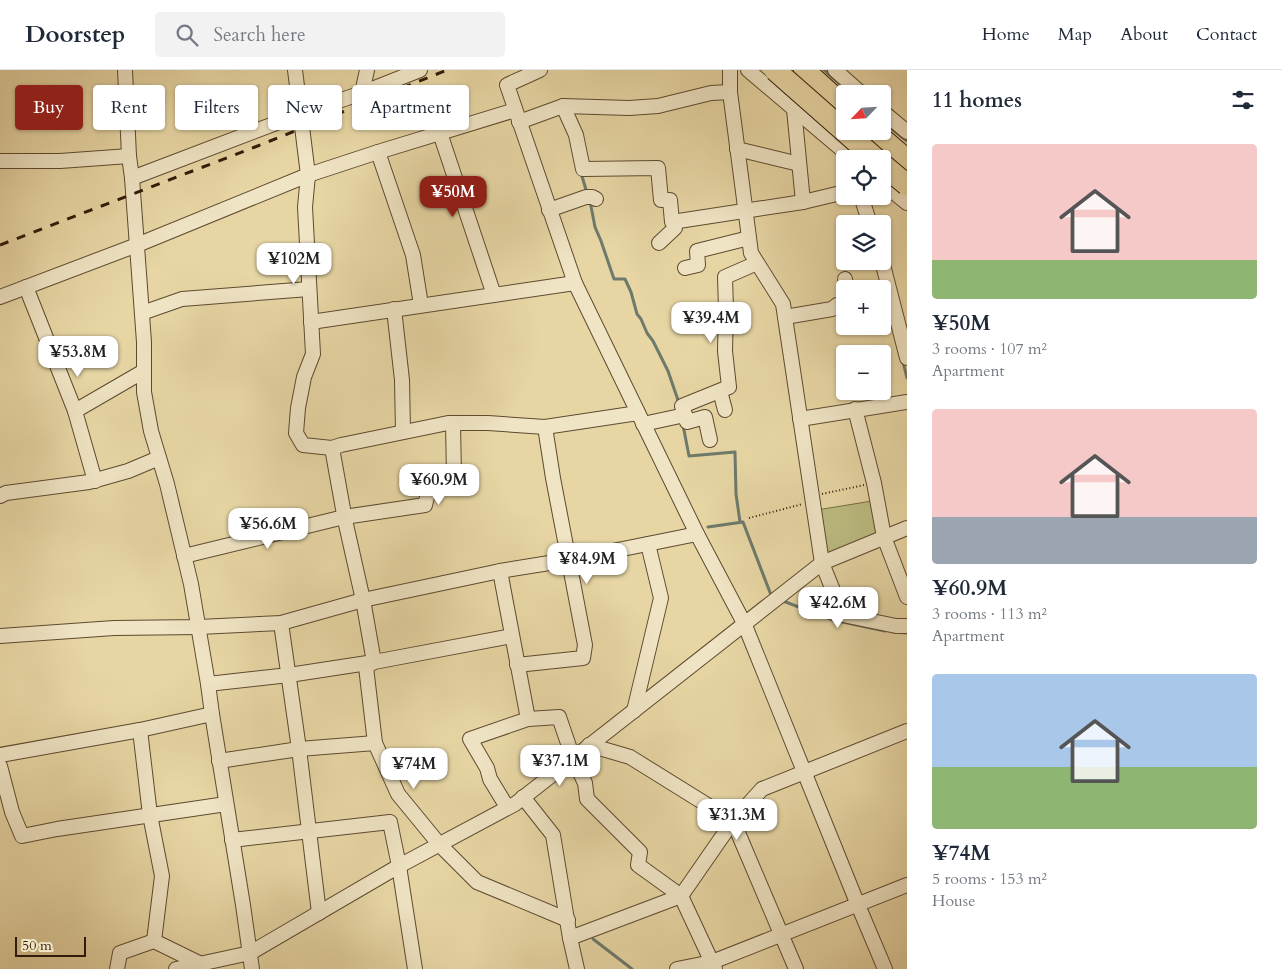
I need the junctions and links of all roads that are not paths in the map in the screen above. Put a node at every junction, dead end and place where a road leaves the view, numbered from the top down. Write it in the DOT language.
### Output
graph roads {
  1 [pos="125,70"];
  2 [pos="295,70"];
  3 [pos="367,70"];
  4 [pos="420,70"];
  5 [pos="540,70"];
  6 [pos="730,70"];
  7 [pos="748,70"];
  8 [pos="775,70"];
  9 [pos="796,70"];
  10 [pos="804,70"];
  11 [pos="835,70"];
  12 [pos="297,85"];
  13 [pos="364,85"];
  14 [pos="382,85"];
  15 [pos="852,85"];
  16 [pos="730,92"];
  17 [pos="774,93"];
  18 [pos="836,99"];
  19 [pos="563,106"];
  20 [pos="794,109"];
  21 [pos="517,116"];
  22 [pos="891,119"];
  23 [pos="268,126"];
  24 [pos="302,130"];
  25 [pos="907,132"];
  26 [pos="440,133"];
  27 [pos="884,140"];
  28 [pos="737,149"];
  29 [pos="842,150"];
  30 [pos="866,150"];
  31 [pos="378,152"];
  32 [pos="129,156"];
  33 [pos="907,160"];
  34 [pos="0,161"];
  35 [pos="799,164"];
  36 [pos="308,175"];
  37 [pos="891,177"];
  38 [pos="132,178"];
  39 [pos="907,181"];
  40 [pos="891,188"];
  41 [pos="836,194"];
  42 [pos="903,194"];
  43 [pos="591,197"];
  44 [pos="803,202"];
  45 [pos="549,210"];
  46 [pos="745,211"];
  47 [pos="675,222"];
  48 [pos="749,238"];
  49 [pos="660,243"];
  50 [pos="137,245"];
  51 [pos="757,263"];
  52 [pos="685,268"];
  53 [pos="574,283"];
  54 [pos="26,287"];
  55 [pos="309,289"];
  56 [pos="494,295"];
  57 [pos="0,297"];
  58 [pos="891,303"];
  59 [pos="421,305"];
  60 [pos="836,306"];
  61 [pos="394,309"];
  62 [pos="142,313"];
  63 [pos="785,317"];
  64 [pos="311,322"];
  65 [pos="903,324"];
  66 [pos="907,358"];
  67 [pos="144,371"];
  68 [pos="720,391"];
  69 [pos="907,402"];
  70 [pos="855,409"];
  71 [pos="725,410"];
  72 [pos="75,411"];
  73 [pos="685,415"];
  74 [pos="640,418"];
  75 [pos="800,419"];
  76 [pos="453,423"];
  77 [pos="545,427"];
  78 [pos="403,432"];
  79 [pos="710,440"];
  80 [pos="332,448"];
  81 [pos="159,458"];
  82 [pos="94,480"];
  83 [pos="0,496"];
  84 [pos="344,517"];
  85 [pos="907,528"];
  86 [pos="698,534"];
  87 [pos="884,537"];
  88 [pos="648,544"];
  89 [pos="184,556"];
  90 [pos="568,560"];
  91 [pos="822,563"];
  92 [pos="500,571"];
  93 [pos="907,597"];
  94 [pos="363,600"];
  95 [pos="281,623"];
  96 [pos="744,623"];
  97 [pos="907,626"];
  98 [pos="199,627"];
  99 [pos="0,636"];
  100 [pos="512,636"];
  101 [pos="374,662"];
  102 [pos="517,665"];
  103 [pos="289,675"];
  104 [pos="208,684"];
  105 [pos="634,711"];
  106 [pos="212,714"];
  107 [pos="528,719"];
  108 [pos="140,730"];
  109 [pos="907,731"];
  110 [pos="375,742"];
  111 [pos="589,745"];
  112 [pos="299,749"];
  113 [pos="0,755"];
  114 [pos="573,758"];
  115 [pos="219,761"];
  116 [pos="0,766"];
  117 [pos="805,773"];
  118 [pos="523,797"];
  119 [pos="226,804"];
  120 [pos="507,807"];
  121 [pos="150,815"];
  122 [pos="733,822"];
  123 [pos="310,831"];
  124 [pos="232,840"];
  125 [pos="439,844"];
  126 [pos="399,866"];
  127 [pos="907,885"];
  128 [pos="681,896"];
  129 [pos="858,905"];
  130 [pos="319,913"];
  131 [pos="568,920"];
  132 [pos="782,935"];
  133 [pos="570,938"];
  134 [pos="154,941"];
  135 [pos="250,953"];
  136 [pos="201,964"];
  137 [pos="713,966"];
  138 [pos="117,969"];
  139 [pos="176,969"];
  140 [pos="252,969"];
  141 [pos="416,969"];
  142 [pos="577,969"];
  143 [pos="677,969"];
  144 [pos="796,969"];
  145 [pos="885,969"];
  1 -- 32 [label="street"];
  2 -- 12 [label="street"];
  3 -- 13 [label="street"];
  4 -- 14 [label="street"];
  5 -- 21 [label="street"];
  6 -- 16 [label="street"];
  7 -- 17 [label="street"];
  8 -- 30 [label="highway, bridge"];
  9 -- 17 [label="street"];
  10 -- 18 [label="highway"];
  11 -- 15 [label="street"];
  16 -- 19 [label="street"];
  16 -- 28 [label="street"];
  17 -- 20 [label="street"];
  19 -- 21 [label="street"];
  19 -- 47 [label="street"];
  20 -- 29 [label="street"];
  20 -- 35 [label="street"];
  21 -- 26 [label="street"];
  21 -- 45 [label="street"];
  22 -- 25 [label="street"];
  23 -- 38 [label="street"];
  24 -- 36 [label="street"];
  26 -- 31 [label="street"];
  26 -- 56 [label="street"];
  27 -- 33 [label="highway"];
  28 -- 35 [label="street"];
  28 -- 46 [label="street"];
  31 -- 36 [label="street"];
  31 -- 59 [label="street"];
  32 -- 34 [label="street"];
  32 -- 38 [label="street"];
  35 -- 44 [label="street"];
  36 -- 50 [label="street"];
  36 -- 55 [label="street"];
  37 -- 42 [label="highway, bridge"];
  38 -- 50 [label="street"];
  39 -- 42 [label="street"];
  40 -- 42 [label="street"];
  41 -- 44 [label="street"];
  43 -- 45 [label="street"];
  44 -- 46 [label="street"];
  45 -- 53 [label="street"];
  46 -- 47 [label="street"];
  46 -- 48 [label="street"];
  47 -- 49 [label="street"];
  48 -- 51 [label="street"];
  48 -- 52 [label="street"];
  50 -- 54 [label="street"];
  50 -- 62 [label="street"];
  51 -- 63 [label="street"];
  51 -- 68 [label="street"];
  53 -- 56 [label="street"];
  53 -- 74 [label="street"];
  54 -- 57 [label="street"];
  54 -- 72 [label="street"];
  55 -- 62 [label="street"];
  55 -- 64 [label="street"];
  56 -- 59 [label="street"];
  58 -- 65 [label="street"];
  59 -- 61 [label="street"];
  60 -- 63 [label="street"];
  61 -- 64 [label="street"];
  61 -- 78 [label="street"];
  62 -- 67 [label="street"];
  63 -- 75 [label="street"];
  64 -- 80 [label="street"];
  65 -- 66 [label="street"];
  67 -- 72 [label="street"];
  67 -- 81 [label="street"];
  68 -- 71 [label="street"];
  68 -- 73 [label="street"];
  69 -- 70 [label="street"];
  70 -- 75 [label="street"];
  70 -- 87 [label="street"];
  72 -- 82 [label="street"];
  73 -- 74 [label="street"];
  73 -- 79 [label="street"];
  74 -- 77 [label="street"];
  74 -- 86 [label="street"];
  75 -- 91 [label="street"];
  76 -- 77 [label="street"];
  76 -- 78 [label="street"];
  76 -- 84 [label="street"];
  77 -- 90 [label="street"];
  78 -- 80 [label="street"];
  80 -- 84 [label="street"];
  81 -- 82 [label="street"];
  81 -- 89 [label="street"];
  82 -- 83 [label="street"];
  84 -- 89 [label="street"];
  84 -- 94 [label="street"];
  85 -- 87 [label="street"];
  86 -- 88 [label="street"];
  86 -- 96 [label="street"];
  87 -- 91 [label="street"];
  87 -- 93 [label="street"];
  88 -- 90 [label="street"];
  88 -- 105 [label="street"];
  89 -- 98 [label="street"];
  90 -- 92 [label="street"];
  90 -- 102 [label="street"];
  91 -- 96 [label="street"];
  91 -- 97 [label="street"];
  92 -- 94 [label="street"];
  92 -- 100 [label="street"];
  94 -- 95 [label="street"];
  94 -- 101 [label="street"];
  95 -- 98 [label="street"];
  95 -- 103 [label="street"];
  96 -- 105 [label="street"];
  96 -- 117 [label="street"];
  98 -- 99 [label="street"];
  98 -- 104 [label="street"];
  100 -- 101 [label="street"];
  100 -- 102 [label="street"];
  101 -- 103 [label="street"];
  101 -- 110 [label="street"];
  102 -- 107 [label="street"];
  103 -- 104 [label="street"];
  103 -- 112 [label="street"];
  104 -- 106 [label="street"];
  105 -- 111 [label="street"];
  106 -- 108 [label="street"];
  106 -- 115 [label="street"];
  107 -- 114 [label="street"];
  107 -- 120 [label="street"];
  108 -- 113 [label="street"];
  108 -- 121 [label="street"];
  109 -- 117 [label="street"];
  110 -- 112 [label="street"];
  110 -- 125 [label="street"];
  111 -- 114 [label="street"];
  111 -- 122 [label="street"];
  112 -- 115 [label="street"];
  112 -- 123 [label="street"];
  114 -- 118 [label="street"];
  114 -- 128 [label="street"];
  115 -- 119 [label="street"];
  116 -- 121 [label="street"];
  117 -- 122 [label="street"];
  117 -- 129 [label="street"];
  118 -- 120 [label="street"];
  118 -- 131 [label="street"];
  119 -- 121 [label="street"];
  119 -- 124 [label="street"];
  120 -- 125 [label="street"];
  121 -- 134 [label="street"];
  122 -- 128 [label="street"];
  122 -- 132 [label="street"];
  123 -- 124 [label="street"];
  123 -- 126 [label="street"];
  123 -- 130 [label="street"];
  124 -- 135 [label="street"];
  125 -- 126 [label="street"];
  125 -- 131 [label="street"];
  126 -- 130 [label="street"];
  126 -- 141 [label="street"];
  127 -- 129 [label="street"];
  128 -- 133 [label="street"];
  128 -- 137 [label="street"];
  129 -- 132 [label="street"];
  129 -- 145 [label="street"];
  130 -- 135 [label="street"];
  131 -- 133 [label="street"];
  132 -- 137 [label="street"];
  132 -- 144 [label="street"];
  133 -- 142 [label="street"];
  134 -- 136 [label="street"];
  134 -- 138 [label="street"];
  135 -- 136 [label="street"];
  135 -- 140 [label="street"];
  136 -- 139 [label="street"];
  137 -- 143 [label="street"];
}
